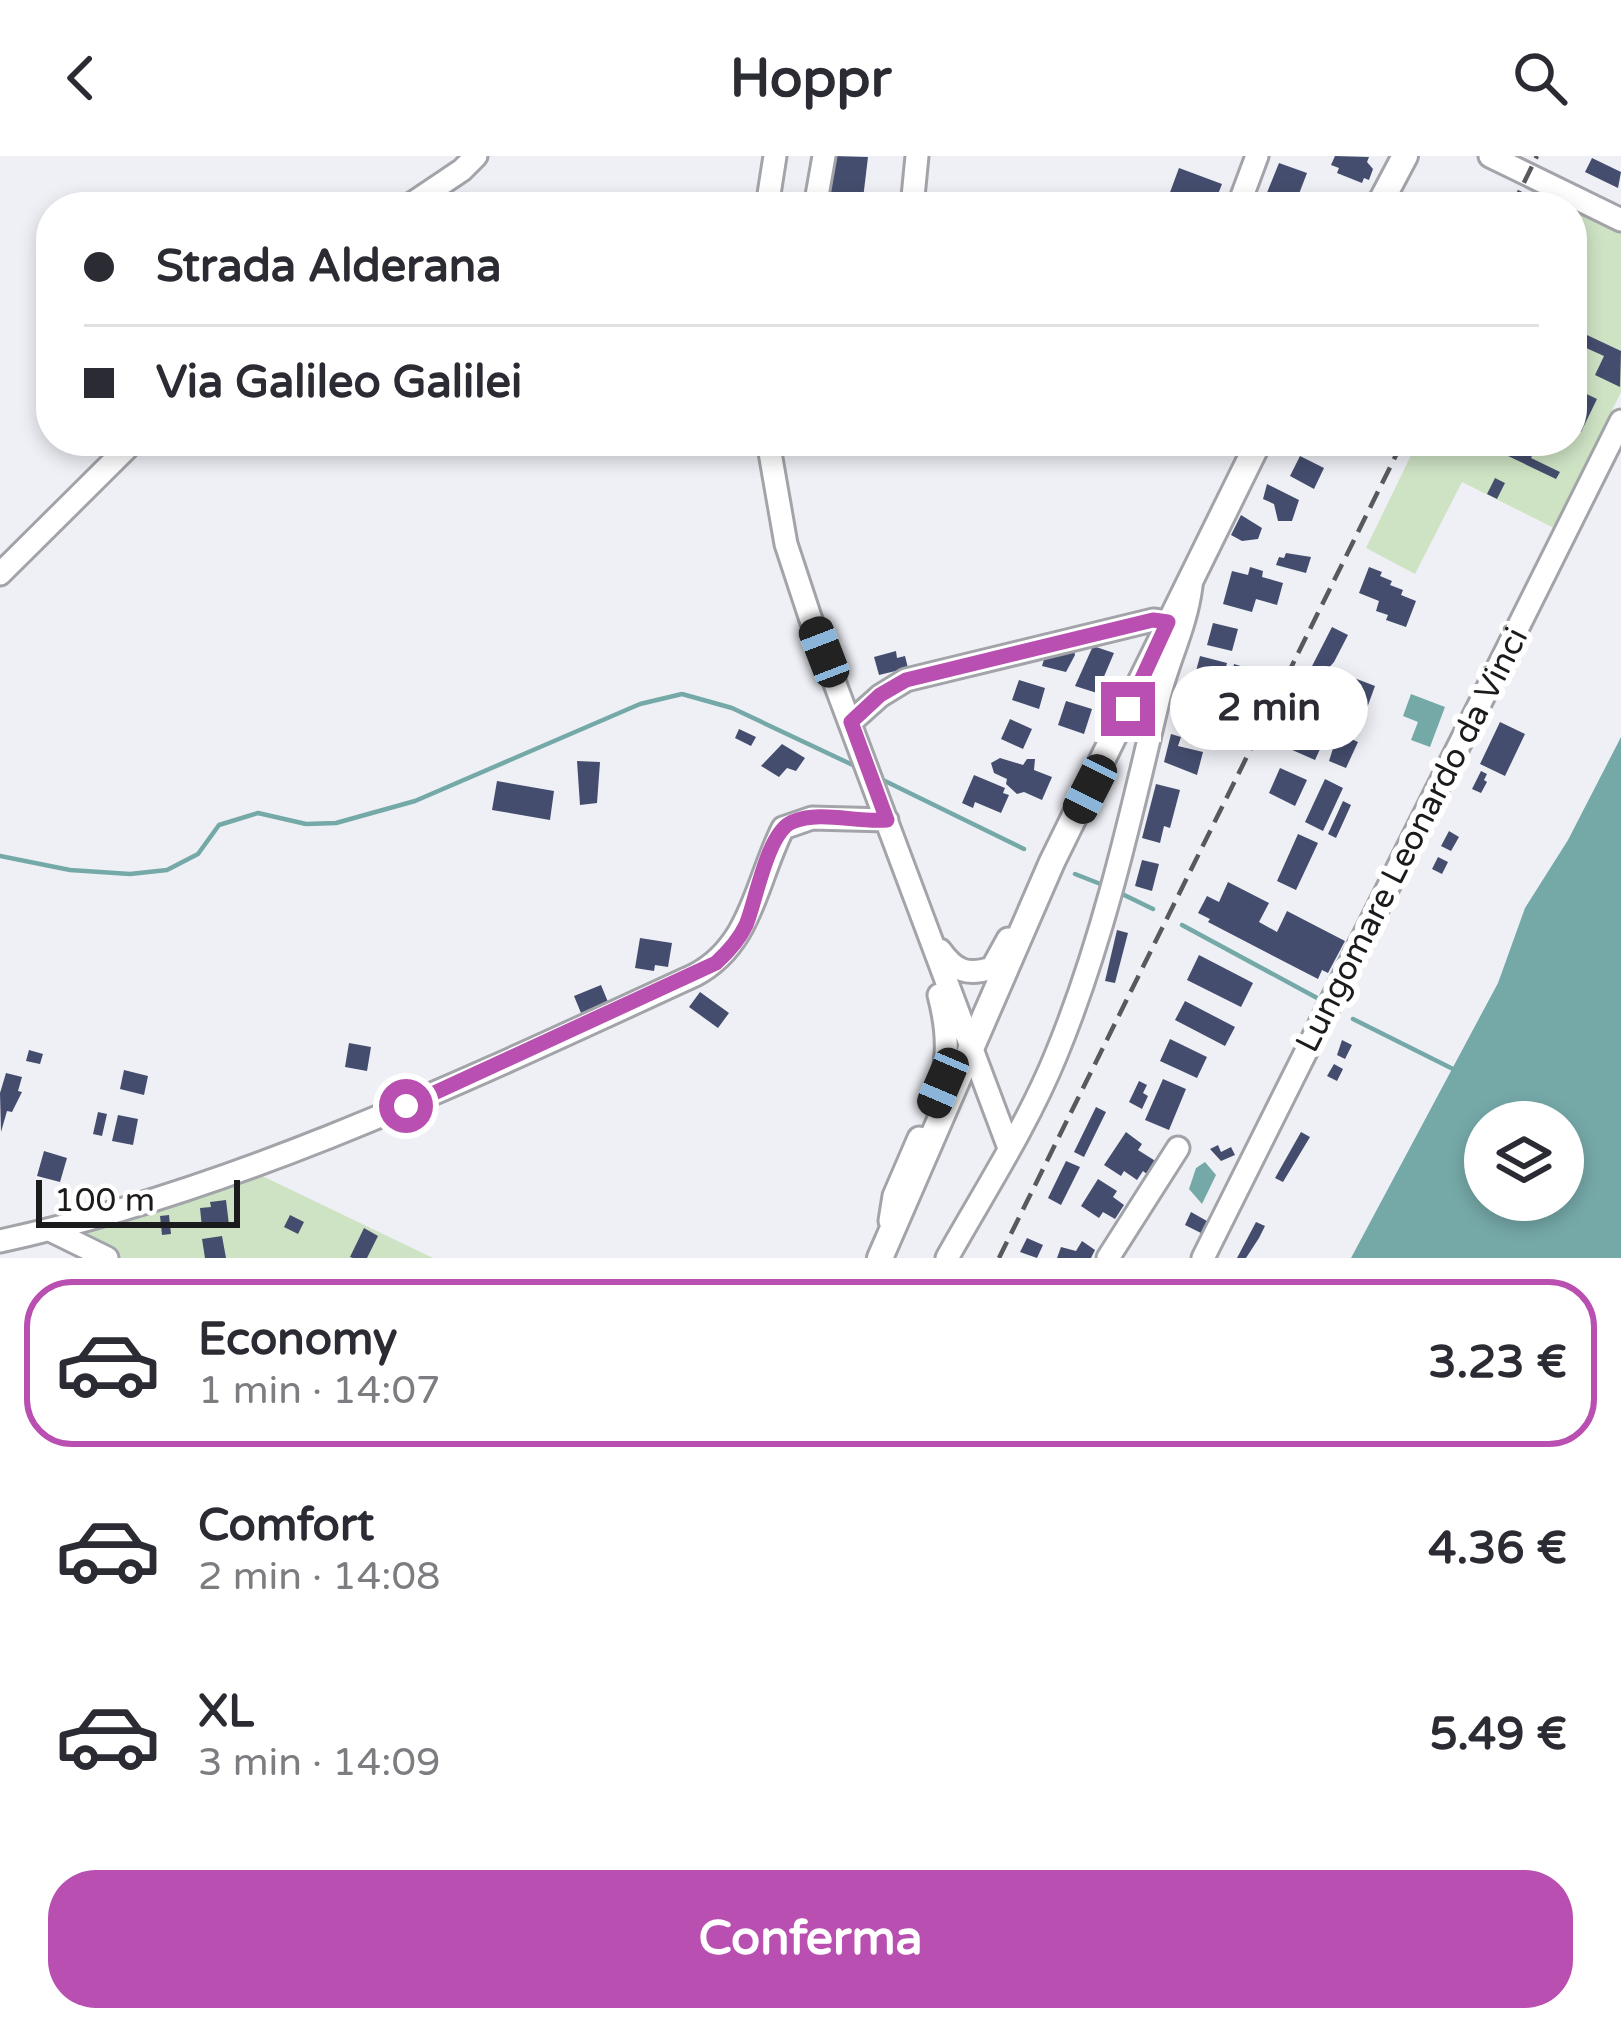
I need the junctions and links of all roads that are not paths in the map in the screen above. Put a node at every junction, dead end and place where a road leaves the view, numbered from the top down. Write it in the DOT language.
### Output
graph roads {
  1 [pos="476,156"];
  2 [pos="775,156"];
  3 [pos="824,156"];
  4 [pos="917,156"];
  5 [pos="1257,156"];
  6 [pos="1405,156"];
  7 [pos="1490,156"];
  8 [pos="427,192"];
  9 [pos="769,192"];
  10 [pos="818,192"];
  11 [pos="913,192"];
  12 [pos="1244,192"];
  13 [pos="1386,192"];
  14 [pos="1564,192"];
  15 [pos="1587,203"];
  16 [pos="1621,220"];
  17 [pos="1621,421"];
  18 [pos="119,456"];
  19 [pos="771,456"];
  20 [pos="1251,456"];
  21 [pos="1193,572"];
  22 [pos="0,574"];
  23 [pos="1168,622"];
  24 [pos="851,722"];
  25 [pos="887,820"];
  26 [pos="1052,862"];
  27 [pos="930,935"];
  28 [pos="971,1047"];
  29 [pos="1009,1148"];
  30 [pos="1178,1148"];
  31 [pos="50,1230"];
  32 [pos="0,1241"];
  33 [pos="884,1246"];
  34 [pos="106,1258"];
  35 [pos="947,1258"];
  36 [pos="1108,1258"];
  37 [pos="1203,1258"];
  1 -- 8 [label="street"];
  2 -- 9 [label="street"];
  3 -- 10 [label="street"];
  4 -- 11 [label="street"];
  5 -- 12 [label="street"];
  6 -- 13 [label="main road"];
  7 -- 14 [label="street"];
  15 -- 16 [label="street"];
  17 -- 37 [label="street, Lungomare Leonardo da Vinci"];
  18 -- 22 [label="street"];
  19 -- 24 [label="street"];
  20 -- 21 [label="main road"];
  21 -- 23 [label="main road"];
  21 -- 29 [label="street"];
  23 -- 24 [label="street"];
  23 -- 26 [label="main road"];
  24 -- 25 [label="street"];
  25 -- 27 [label="street"];
  25 -- 31 [label="street"];
  26 -- 27 [label="street"];
  26 -- 28 [label="main road"];
  27 -- 28 [label="street"];
  27 -- 33 [label="street"];
  28 -- 29 [label="street"];
  28 -- 33 [label="main road"];
  29 -- 35 [label="street"];
  30 -- 36 [label="street"];
  31 -- 32 [label="street"];
  31 -- 34 [label="street"];
}
